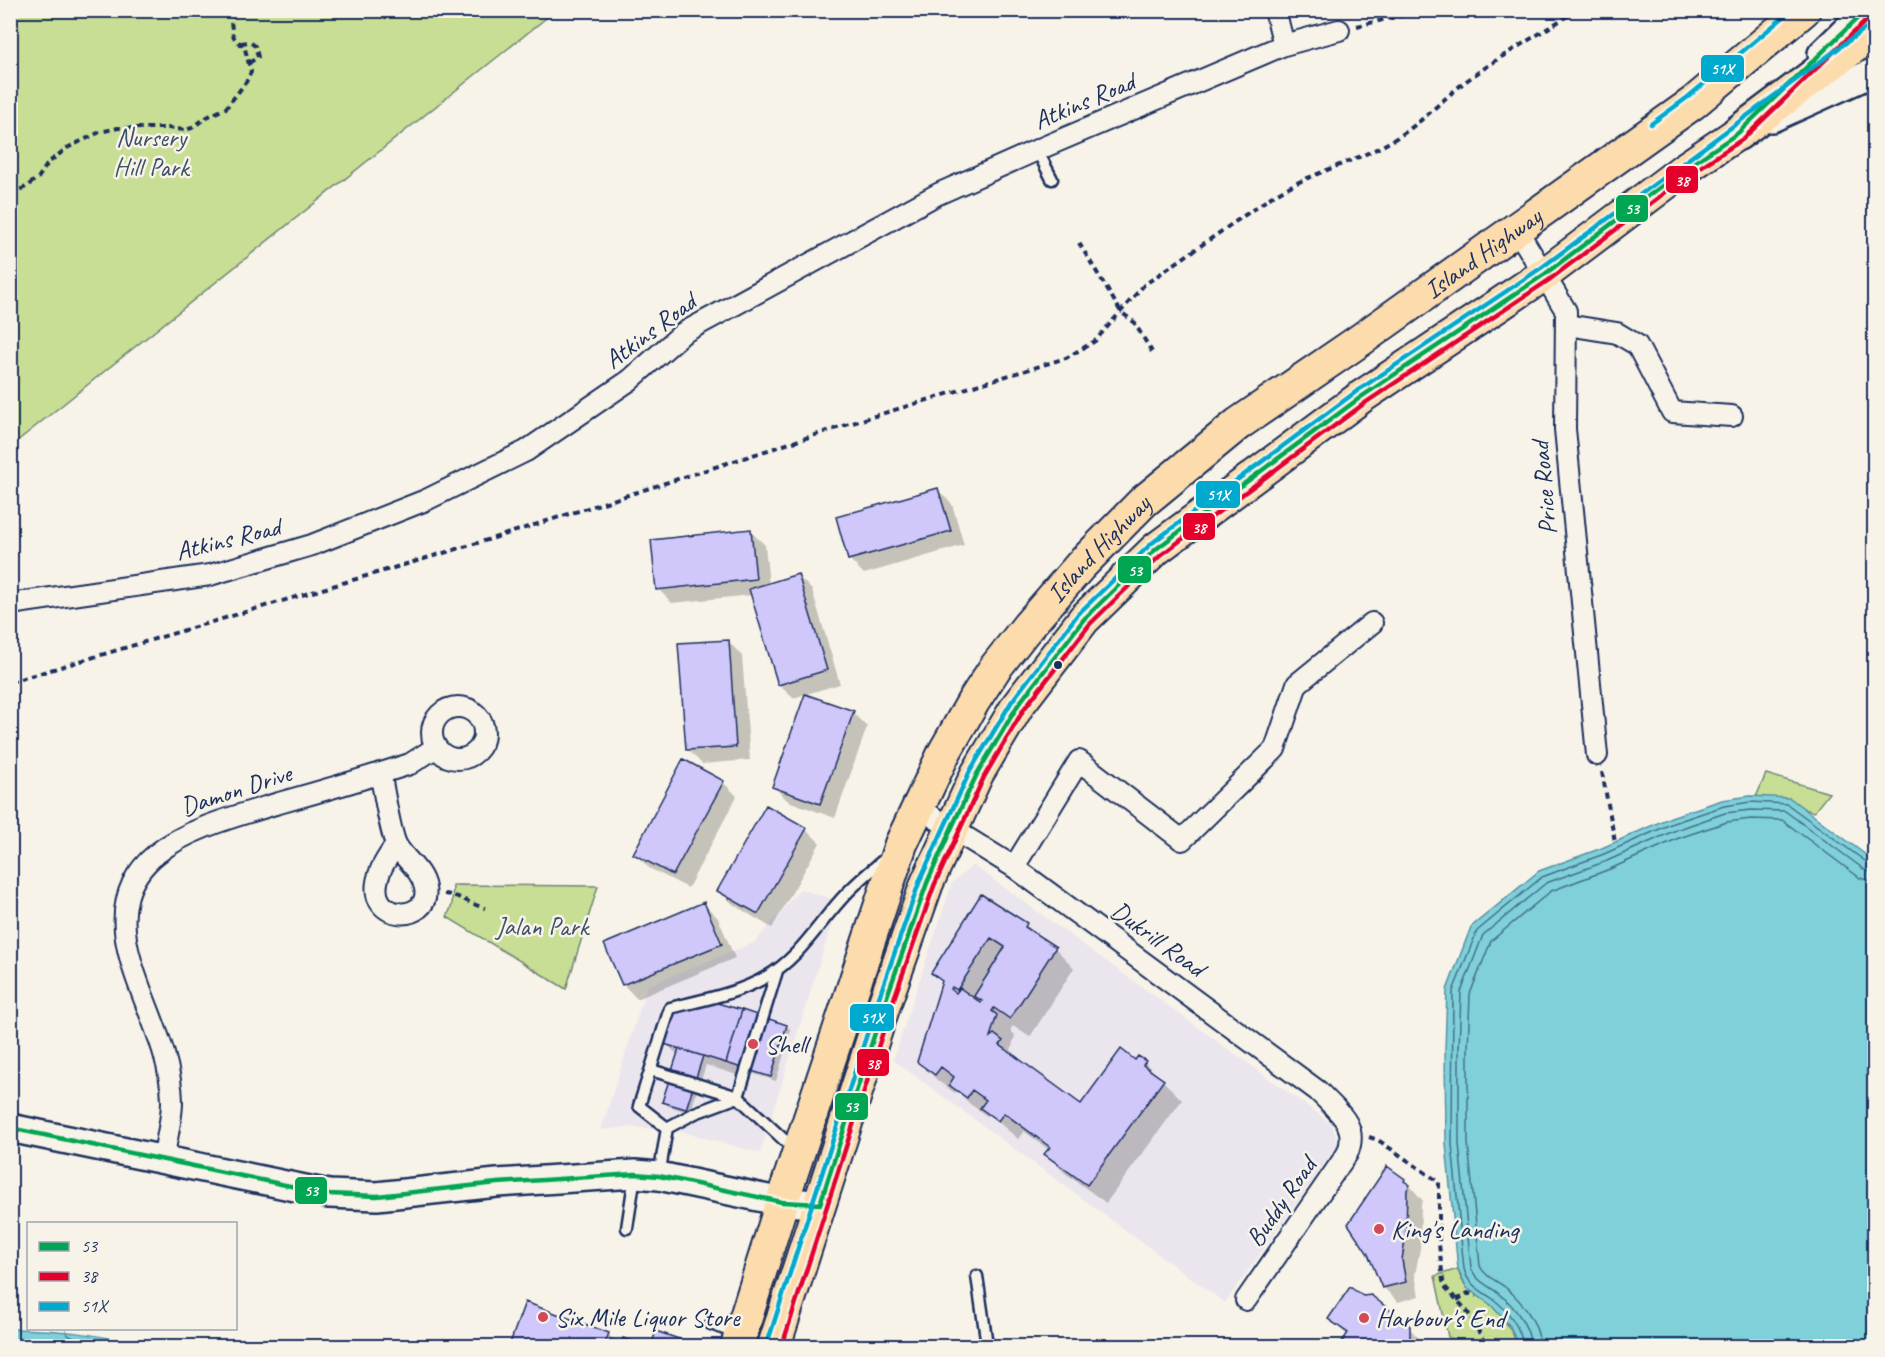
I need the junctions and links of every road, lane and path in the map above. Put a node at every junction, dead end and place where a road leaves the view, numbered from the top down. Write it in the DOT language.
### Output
graph roads {
  1 [pos="235,10"];
  2 [pos="1275,10"];
  3 [pos="1426,10"];
  4 [pos="1576,10"];
  5 [pos="1804,10"];
  6 [pos="1868,10"];
  7 [pos="1339,30"];
  8 [pos="1875,31"];
  9 [pos="240,43"];
  10 [pos="1284,45"];
  11 [pos="249,63"];
  12 [pos="1875,72"];
  13 [pos="1738,133"];
  14 [pos="1037,150"];
  15 [pos="1052,178"];
  16 [pos="10,190"];
  17 [pos="1516,228"];
  18 [pos="1079,243"];
  19 [pos="1545,274"];
  20 [pos="1121,312"];
  21 [pos="1566,325"];
  22 [pos="1152,352"];
  23 [pos="1732,416"];
  24 [pos="10,604"];
  25 [pos="1372,623"];
  26 [pos="10,682"];
  27 [pos="435,748"];
  28 [pos="1597,756"];
  29 [pos="380,773"];
  30 [pos="1605,785"];
  31 [pos="917,807"];
  32 [pos="952,827"];
  33 [pos="1616,842"];
  34 [pos="396,844"];
  35 [pos="901,844"];
  36 [pos="1014,867"];
  37 [pos="425,892"];
  38 [pos="485,908"];
  39 [pos="777,971"];
  40 [pos="651,1070"];
  41 [pos="738,1097"];
  42 [pos="10,1128"];
  43 [pos="667,1128"];
  44 [pos="1352,1132"];
  45 [pos="1378,1140"];
  46 [pos="798,1153"];
  47 [pos="163,1160"];
  48 [pos="647,1175"];
  49 [pos="782,1202"];
  50 [pos="820,1204"];
  51 [pos="627,1228"];
  52 [pos="977,1276"];
  53 [pos="1476,1296"];
  54 [pos="1246,1300"];
  55 [pos="1457,1300"];
  56 [pos="711,1324"];
  57 [pos="986,1338"];
  58 [pos="739,1341"];
  59 [pos="774,1347"];
  60 [pos="1484,1347"];
  1 -- 9 [label="path"];
  2 -- 10 [label="street"];
  3 -- 7 [label="path"];
  4 -- 20 [label="path"];
  5 -- 17 [label="main road, Island Highway"];
  6 -- 13 [label="main road"];
  7 -- 10 [label="street, Atkins Road"];
  8 -- 13 [label="highway"];
  9 -- 11 [label="path"];
  9 -- 11 [label="path"];
  10 -- 14 [label="street, Atkins Road"];
  11 -- 16 [label="path"];
  12 -- 13 [label="main road, Island Highway"];
  13 -- 19 [label="main road, Island Highway"];
  14 -- 15 [label="lane"];
  14 -- 24 [label="street, Atkins Road"];
  17 -- 19 [label="street, Price Road"];
  17 -- 31 [label="main road, Island Highway"];
  18 -- 20 [label="path"];
  19 -- 21 [label="street, Price Road"];
  19 -- 32 [label="main road, Island Highway"];
  20 -- 22 [label="path"];
  20 -- 26 [label="path"];
  21 -- 23 [label="street"];
  21 -- 28 [label="street, Price Road"];
  25 -- 36 [label="street"];
  27 -- 29 [label="street, Damon Drive"];
  29 -- 34 [label="street"];
  29 -- 47 [label="street, Damon Drive"];
  30 -- 33 [label="path"];
  31 -- 32 [label="street, Dukrill Road"];
  31 -- 35 [label="main road, Island Highway"];
  32 -- 36 [label="street, Dukrill Road"];
  32 -- 50 [label="main road, Island Highway"];
  34 -- 37 [label="street"];
  34 -- 37 [label="street"];
  35 -- 39 [label="lane"];
  35 -- 46 [label="main road, Island Highway"];
  36 -- 44 [label="street, Dukrill Road"];
  37 -- 38 [label="path"];
  39 -- 40 [label="lane"];
  39 -- 41 [label="lane"];
  40 -- 41 [label="lane"];
  40 -- 43 [label="lane"];
  41 -- 43 [label="lane"];
  41 -- 46 [label="lane"];
  42 -- 47 [label="main road"];
  43 -- 48 [label="lane"];
  44 -- 54 [label="street, Buddy Road"];
  45 -- 55 [label="path"];
  46 -- 49 [label="main road, Island Highway"];
  47 -- 48 [label="main road"];
  48 -- 49 [label="main road"];
  48 -- 51 [label="lane"];
  49 -- 50 [label="main road"];
  49 -- 58 [label="main road, Island Highway"];
  50 -- 59 [label="main road, Island Highway"];
  52 -- 57 [label="lane"];
  53 -- 55 [label="path"];
  55 -- 60 [label="path"];
  56 -- 58 [label="lane"];
}
